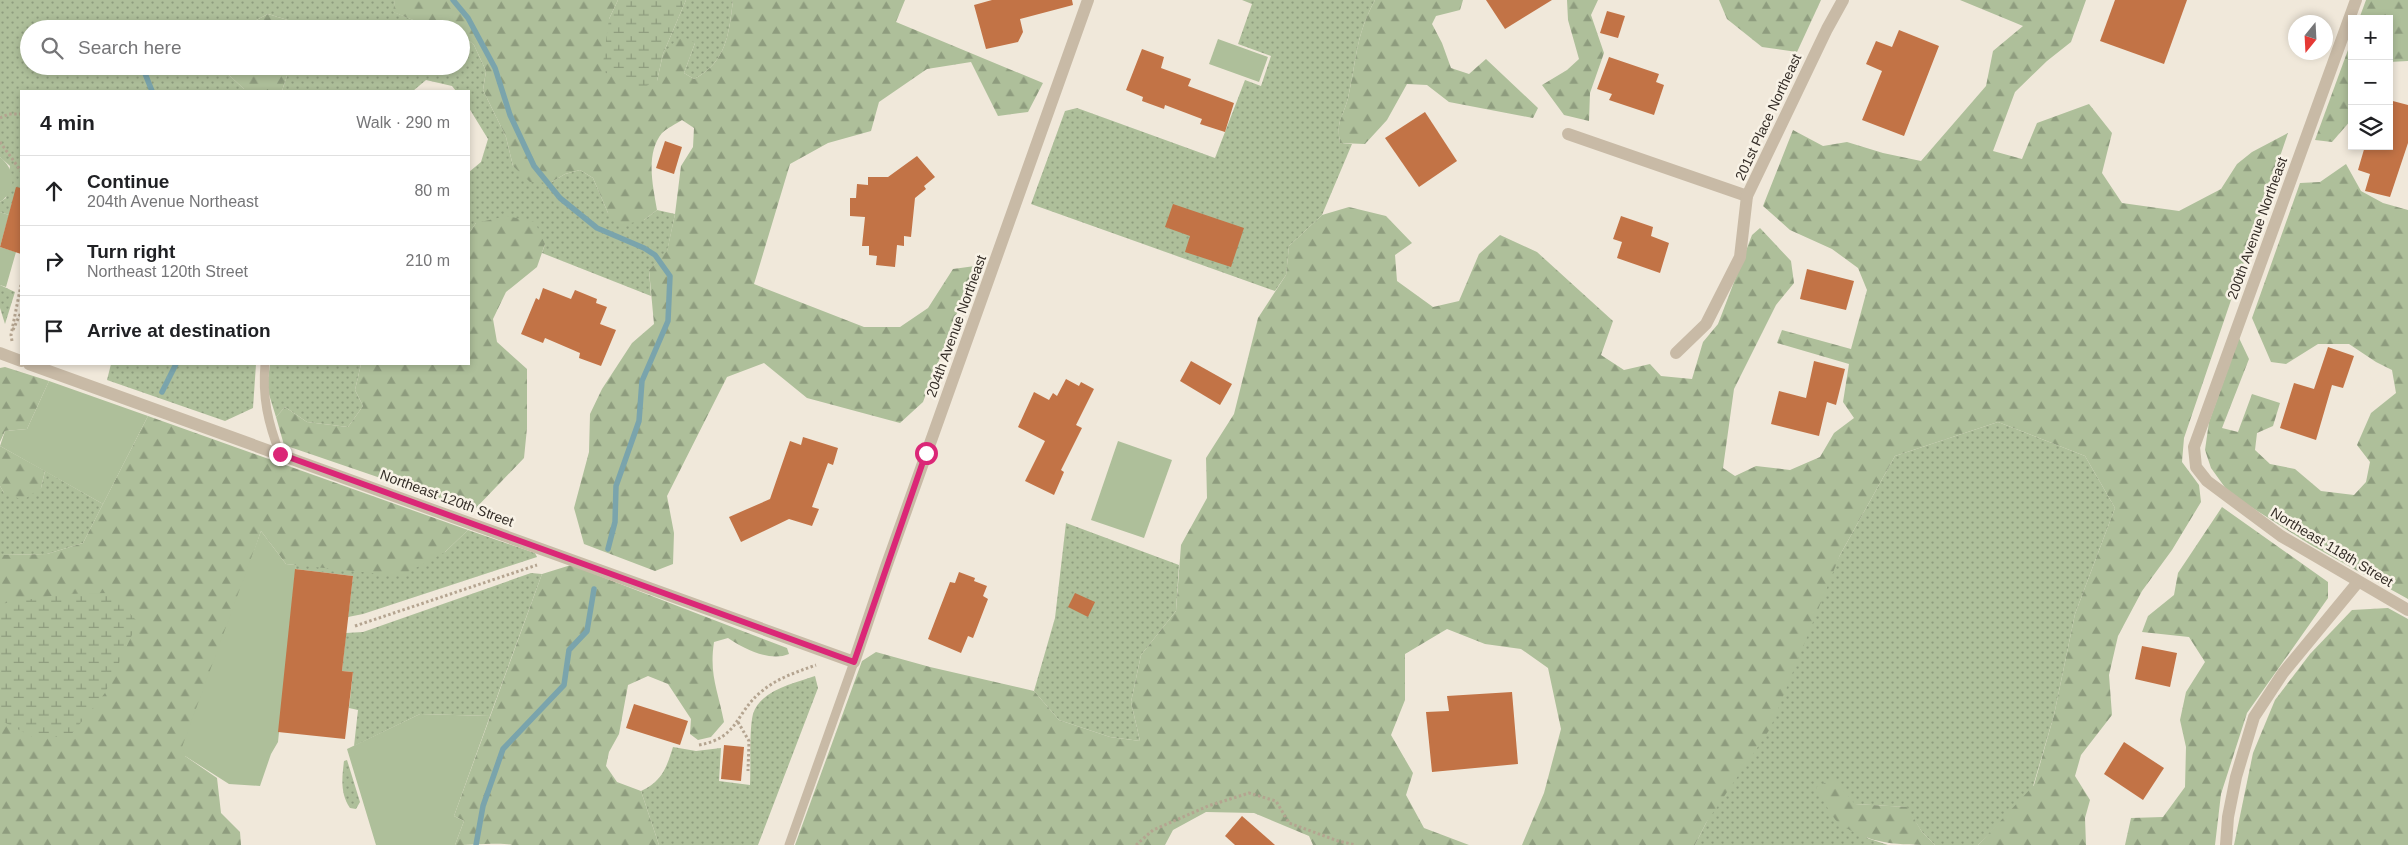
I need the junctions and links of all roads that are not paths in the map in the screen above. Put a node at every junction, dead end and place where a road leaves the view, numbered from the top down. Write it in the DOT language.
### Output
graph roads {
  1 [pos="1088,0"];
  2 [pos="1843,0"];
  3 [pos="2356,0"];
  4 [pos="1568,134"];
  5 [pos="1747,196"];
  6 [pos="0,353"];
  7 [pos="1676,353"];
  8 [pos="20,361"];
  9 [pos="31,365"];
  10 [pos="264,365"];
  11 [pos="280,454"];
  12 [pos="2196,467"];
  13 [pos="2358,582"];
  14 [pos="2408,610"];
  15 [pos="854,662"];
  16 [pos="789,845"];
  17 [pos="2226,845"];
  1 -- 15 [label="street, 204th Avenue Northeast"];
  2 -- 5 [label="street, 201st Place Northeast"];
  3 -- 12 [label="street, 200th Avenue Northeast"];
  4 -- 5 [label="street"];
  5 -- 7 [label="street, 201st Place Northeast"];
  6 -- 8 [label="street, Northeast 120th Street"];
  9 -- 11 [label="street, Northeast 120th Street"];
  10 -- 11 [label="lane"];
  11 -- 15 [label="street, Northeast 120th Street"];
  12 -- 13 [label="street, Northeast 118th Street"];
  13 -- 14 [label="street, Northeast 118th Street"];
  13 -- 17 [label="street"];
  15 -- 16 [label="lane"];
}
